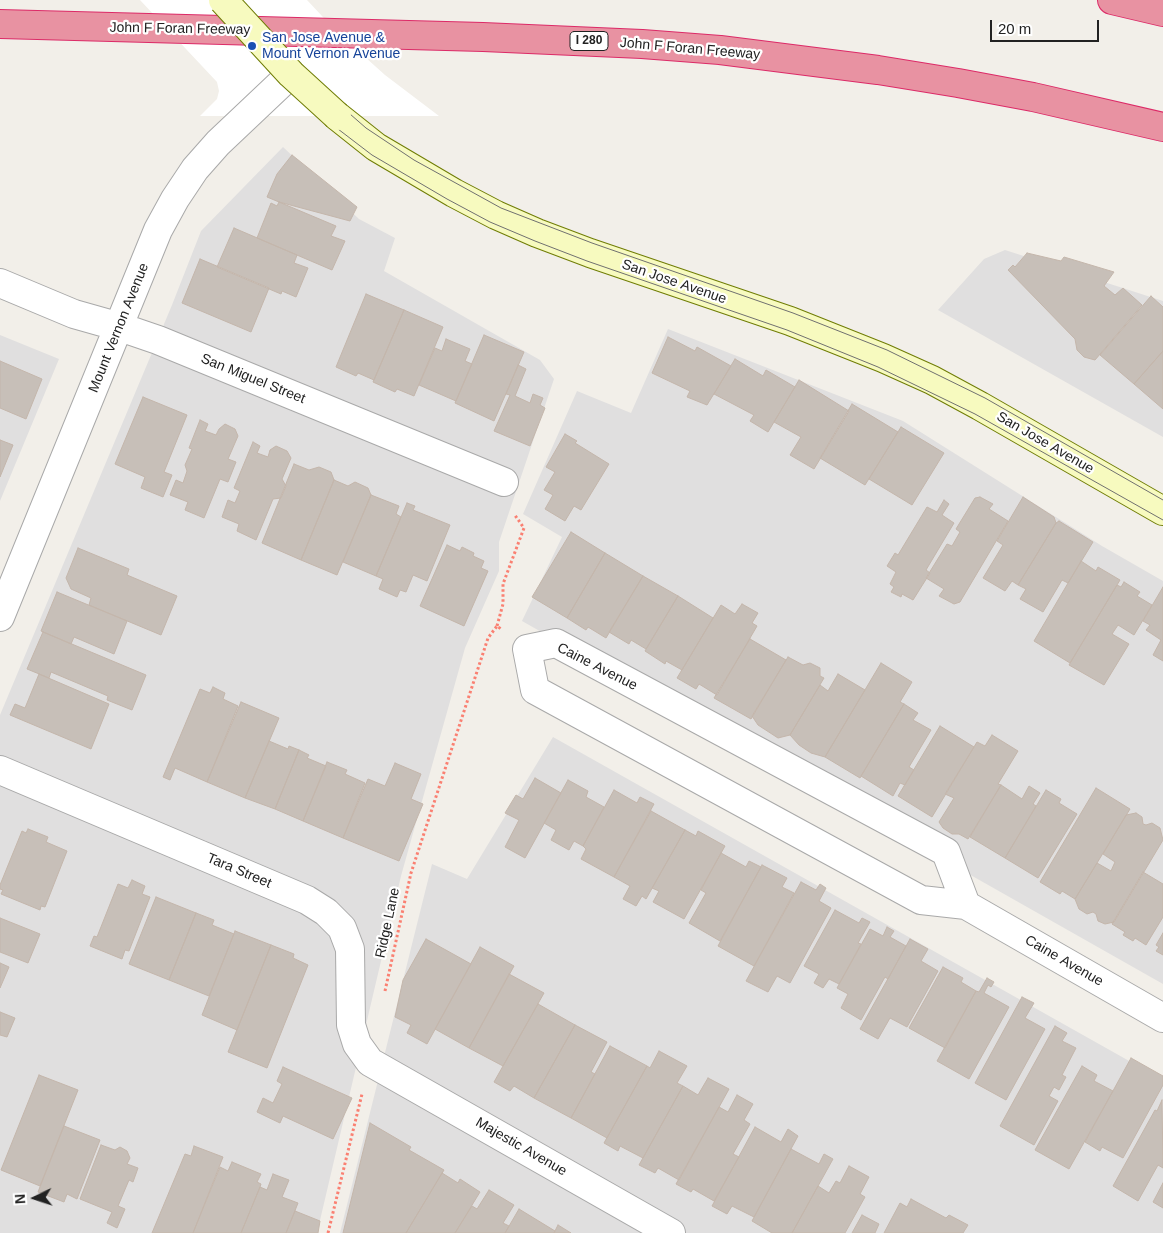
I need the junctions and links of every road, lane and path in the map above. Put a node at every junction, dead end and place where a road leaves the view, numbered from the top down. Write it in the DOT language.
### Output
graph roads {
  1 [pos="223,0"];
  2 [pos="1112,0"];
  3 [pos="1163,12"];
  4 [pos="2,25"];
  5 [pos="292,74"];
  6 [pos="1163,127"];
  7 [pos="0,283"];
  8 [pos="120,327"];
  9 [pos="504,482"];
  10 [pos="511,509"];
  11 [pos="1163,511"];
  12 [pos="0,617"];
  13 [pos="497,626"];
  14 [pos="527,650"];
  15 [pos="0,770"];
  16 [pos="966,905"];
  17 [pos="384,996"];
  18 [pos="1163,1018"];
  19 [pos="370,1062"];
  20 [pos="328,1233"];
  21 [pos="671,1233"];
  1 -- 5 [label="main road, San Jose Avenue, bridge"];
  2 -- 3 [label="highway"];
  4 -- 6 [label="highway, John F Foran Freeway / I 280"];
  5 -- 8 [label="street, Mount Vernon Avenue"];
  5 -- 11 [label="main road, San Jose Avenue, bridge"];
  7 -- 8 [label="street, San Miguel Street"];
  8 -- 9 [label="street, San Miguel Street"];
  8 -- 12 [label="street, Mount Vernon Avenue"];
  10 -- 13 [label="path, Ridge Lane"];
  13 -- 14 [label="path"];
  13 -- 17 [label="path, Ridge Lane"];
  14 -- 16 [label="street, Caine Avenue"];
  14 -- 16 [label="street, Caine Avenue"];
  15 -- 19 [label="street, Tara Street"];
  16 -- 18 [label="street, Caine Avenue"];
  19 -- 20 [label="path"];
  19 -- 21 [label="street, Majestic Avenue"];
}
